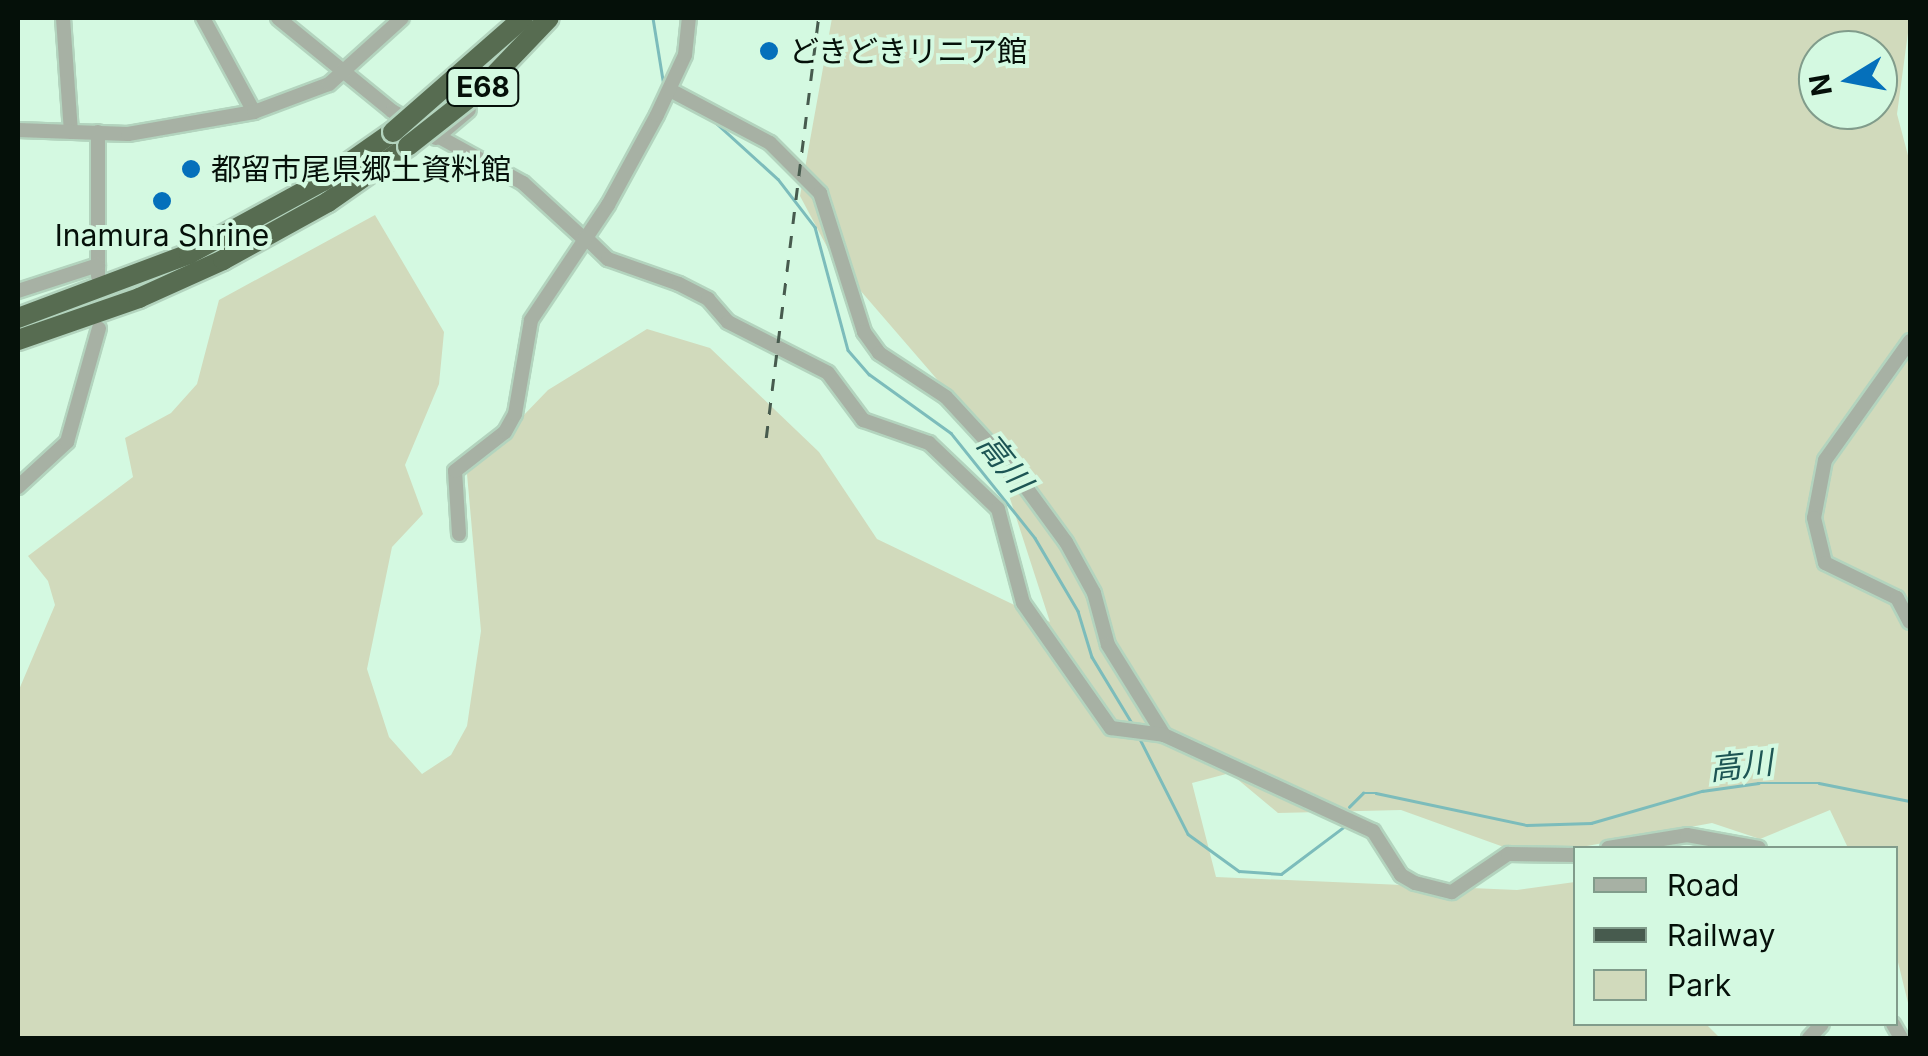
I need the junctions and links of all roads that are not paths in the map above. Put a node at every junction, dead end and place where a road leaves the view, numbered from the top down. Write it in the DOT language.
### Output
graph roads {
  1 [pos="63,18"];
  2 [pos="203,18"];
  3 [pos="278,18"];
  4 [pos="402,18"];
  5 [pos="523,18"];
  6 [pos="549,18"];
  7 [pos="562,18"];
  8 [pos="681,18"];
  9 [pos="689,18"];
  10 [pos="685,56"];
  11 [pos="340,74"];
  12 [pos="670,90"];
  13 [pos="254,112"];
  14 [pos="18,130"];
  15 [pos="71,132"];
  16 [pos="98,132"];
  17 [pos="436,138"];
  18 [pos="400,139"];
  19 [pos="584,237"];
  20 [pos="18,291"];
  21 [pos="18,318"];
  22 [pos="99,328"];
  23 [pos="18,340"];
  24 [pos="1910,341"];
  25 [pos="18,487"];
  26 [pos="459,534"];
  27 [pos="1910,622"];
  28 [pos="1164,735"];
  29 [pos="1620,846"];
  30 [pos="1748,846"];
  31 [pos="1573,855"];
  1 -- 15 [label="street"];
  2 -- 13 [label="street"];
  3 -- 11 [label="street"];
  4 -- 11 [label="street"];
  5 -- 18 [label="highway, E68, bridge"];
  6 -- 18 [label="highway, E68, bridge"];
  7 -- 17 [label="street"];
  8 -- 10 [label="street"];
  9 -- 10 [label="street"];
  10 -- 12 [label="street"];
  11 -- 13 [label="street"];
  11 -- 17 [label="street"];
  12 -- 19 [label="street"];
  12 -- 28 [label="street"];
  13 -- 16 [label="street"];
  14 -- 15 [label="street"];
  15 -- 16 [label="street"];
  16 -- 20 [label="street"];
  17 -- 19 [label="street"];
  18 -- 21 [label="highway, E68"];
  18 -- 23 [label="highway, E68"];
  19 -- 26 [label="street"];
  19 -- 28 [label="street"];
  22 -- 25 [label="street"];
  24 -- 27 [label="street"];
  28 -- 31 [label="street"];
  29 -- 30 [label="street"];
}
